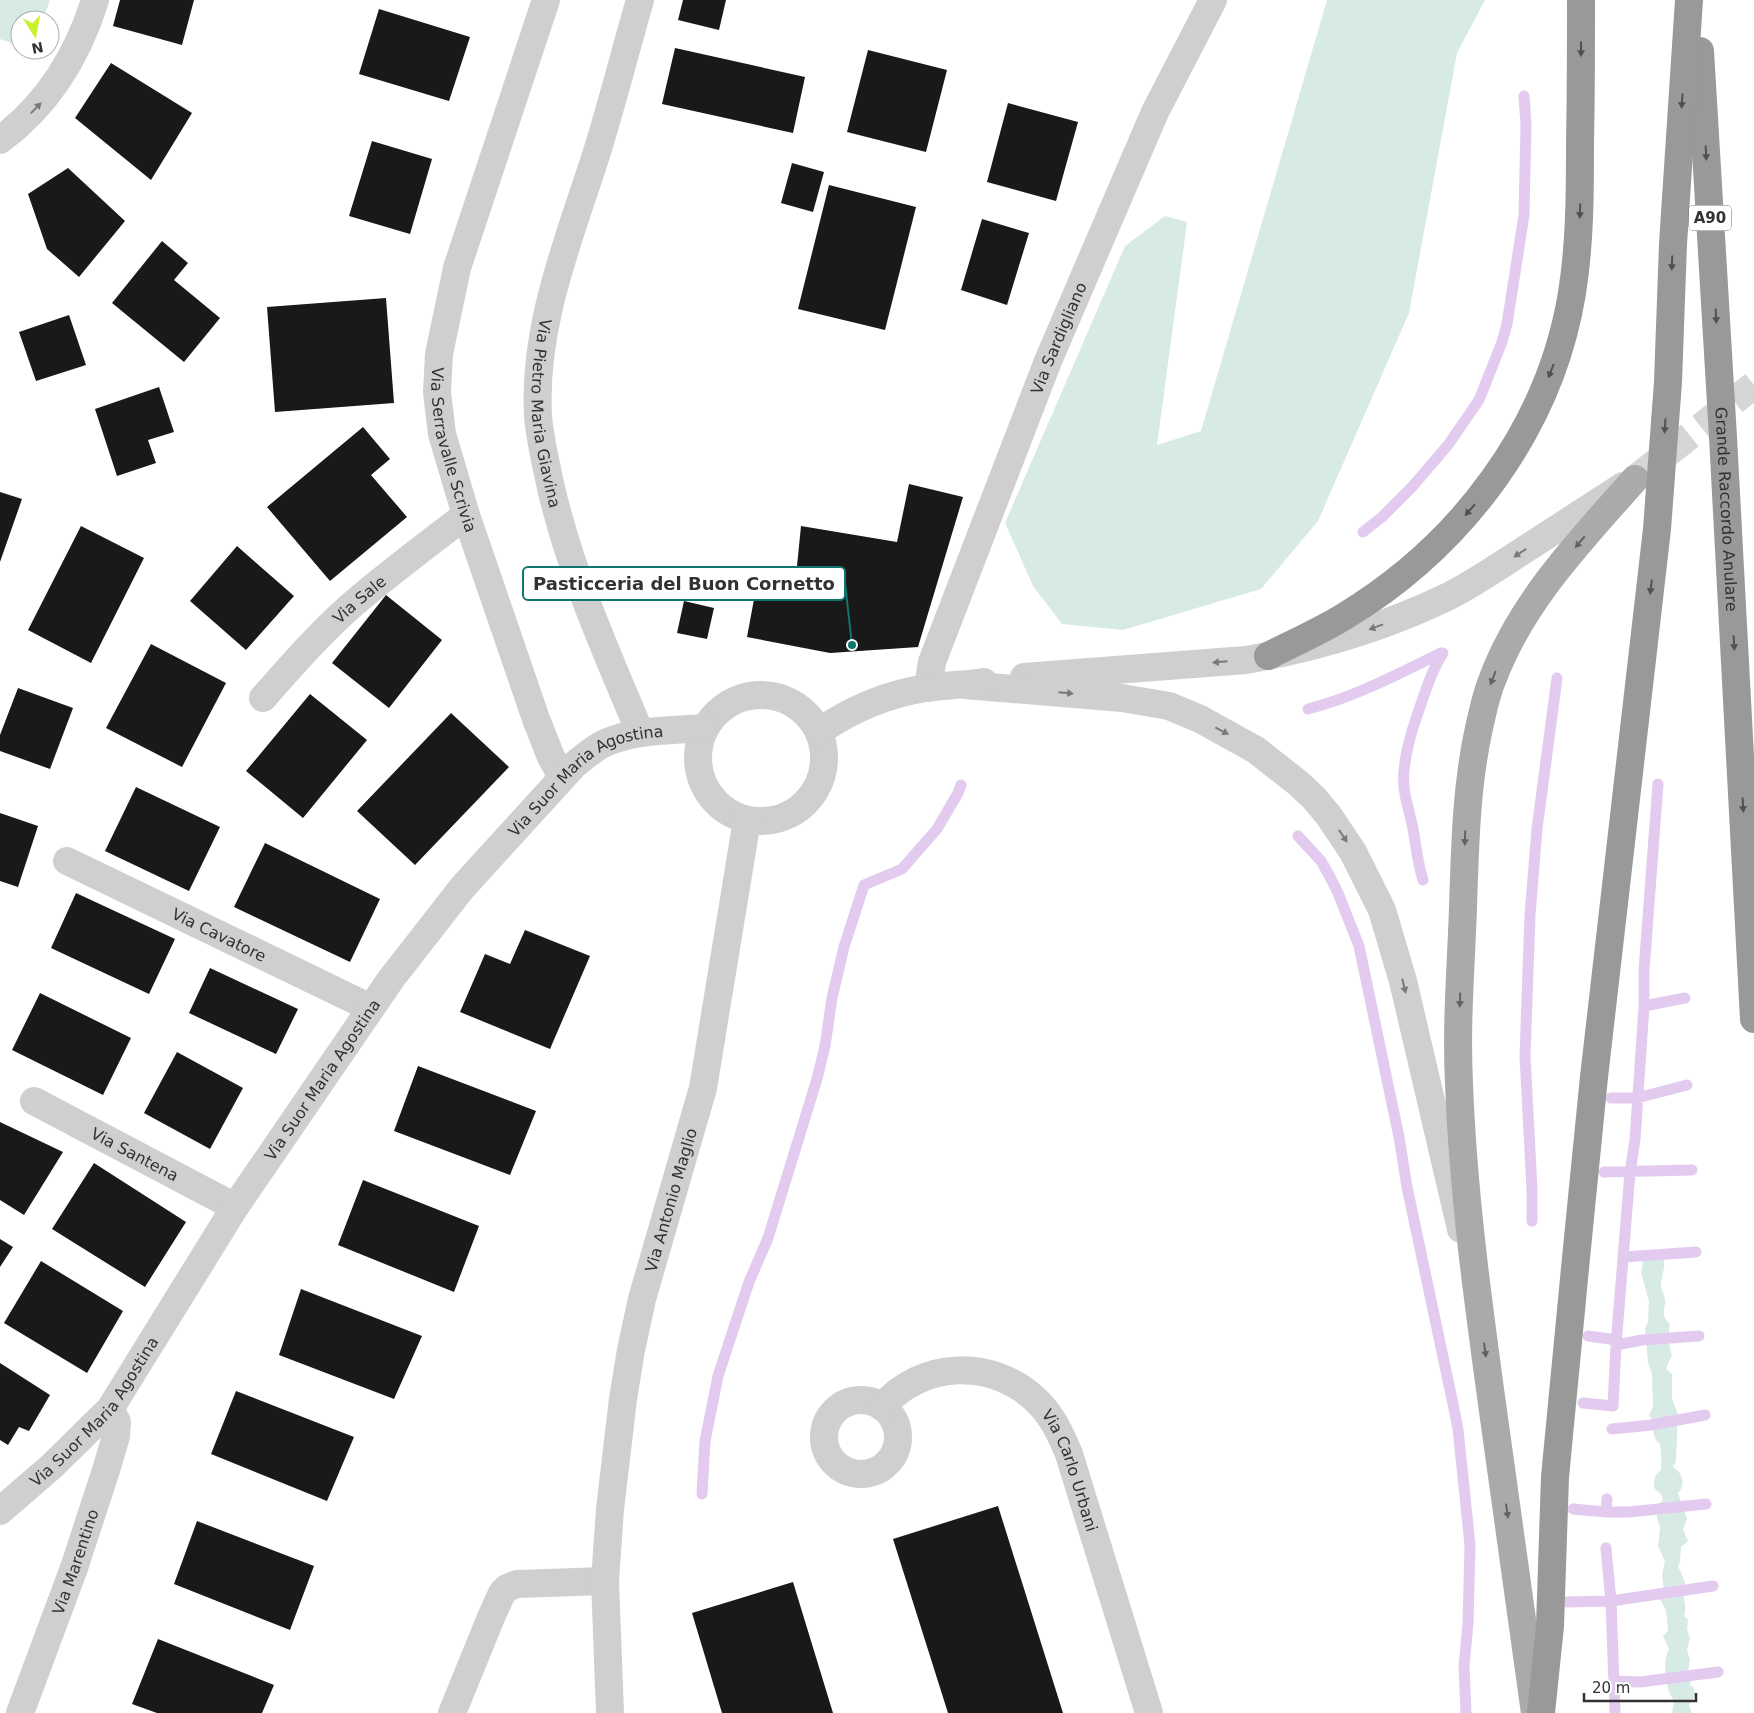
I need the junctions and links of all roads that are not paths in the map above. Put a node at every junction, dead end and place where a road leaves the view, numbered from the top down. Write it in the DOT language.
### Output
graph roads {
  1 [pos="95,0"];
  2 [pos="546,0"];
  3 [pos="640,0"];
  4 [pos="1213,0"];
  5 [pos="1581,0"];
  6 [pos="1689,0"];
  7 [pos="1697,0"];
  8 [pos="0,140"];
  9 [pos="1635,479"];
  10 [pos="466,515"];
  11 [pos="1268,656"];
  12 [pos="965,685"];
  13 [pos="928,688"];
  14 [pos="263,698"];
  15 [pos="705,728"];
  16 [pos="820,731"];
  17 [pos="640,732"];
  18 [pos="562,777"];
  19 [pos="747,820"];
  20 [pos="67,861"];
  21 [pos="371,1008"];
  22 [pos="1754,1019"];
  23 [pos="34,1101"];
  24 [pos="234,1207"];
  25 [pos="1478,1302"];
  26 [pos="882,1406"];
  27 [pos="110,1410"];
  28 [pos="0,1511"];
  29 [pos="606,1581"];
  30 [pos="20,1713"];
  31 [pos="452,1713"];
  32 [pos="610,1713"];
  33 [pos="1149,1713"];
  34 [pos="1535,1713"];
  35 [pos="1541,1713"];
  8 -- 1 [label="street, one-way"];
  2 -- 10 [label="street, Via Serravalle Scrivia"];
  3 -- 17 [label="street, Via Pietro Maria Giavina"];
  4 -- 13 [label="street, Via Sardigliano"];
  5 -- 11 [label="highway, one-way"];
  6 -- 35 [label="highway, one-way"];
  7 -- 22 [label="highway, Grande Raccordo Anulare / A90, one-way"];
  9 -- 11 [label="street, one-way"];
  9 -- 25 [label="main road, one-way"];
  10 -- 14 [label="street, Via Sale"];
  10 -- 18 [label="street, Via Serravalle Scrivia"];
  11 -- 12 [label="street, one-way"];
  12 -- 13 [label="street"];
  12 -- 25 [label="street, one-way"];
  13 -- 16 [label="street"];
  15 -- 16 [label="street"];
  15 -- 17 [label="street, Via Suor Maria Agostina"];
  15 -- 19 [label="street"];
  16 -- 19 [label="street"];
  17 -- 18 [label="street, Via Suor Maria Agostina"];
  18 -- 21 [label="street, Via Suor Maria Agostina"];
  19 -- 29 [label="street, Via Antonio Maglio"];
  20 -- 21 [label="street, Via Cavatore"];
  21 -- 24 [label="street, Via Suor Maria Agostina"];
  23 -- 24 [label="street, Via Santena"];
  24 -- 27 [label="street, Via Suor Maria Agostina"];
  25 -- 34 [label="main road, one-way"];
  26 -- 33 [label="street, Via Carlo Urbani"];
  27 -- 28 [label="street, Via Suor Maria Agostina"];
  27 -- 30 [label="street, Via Marentino"];
  29 -- 31 [label="street"];
  29 -- 32 [label="street, Via Antonio Maglio"];
}
